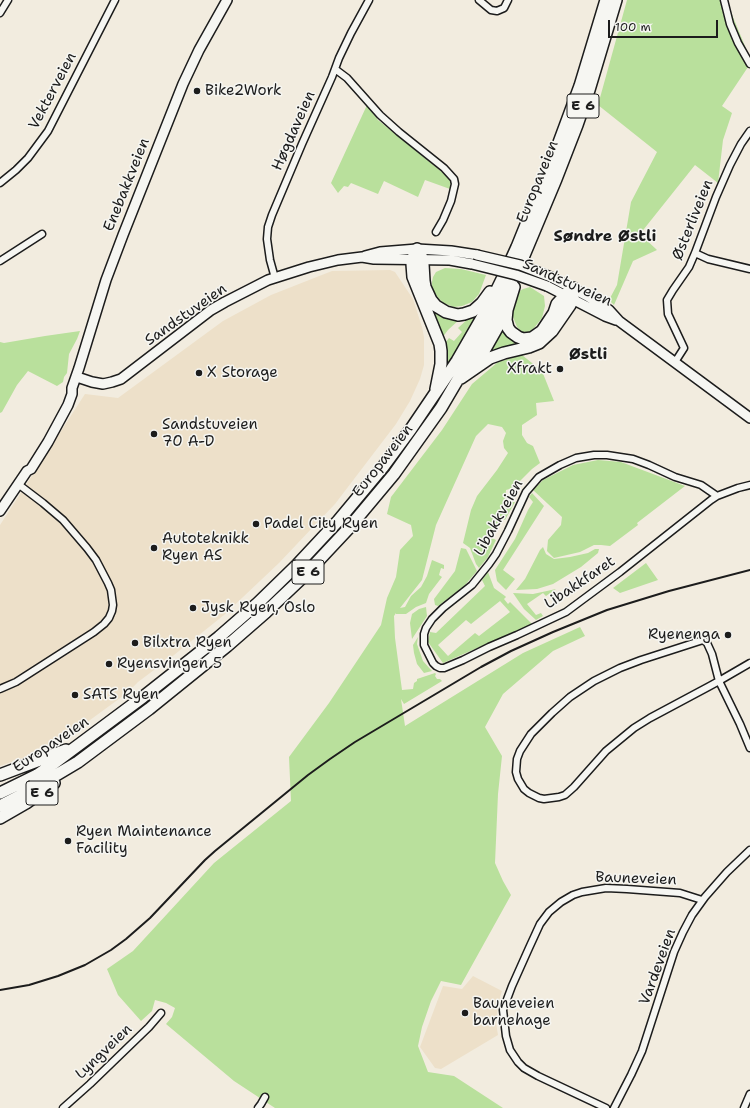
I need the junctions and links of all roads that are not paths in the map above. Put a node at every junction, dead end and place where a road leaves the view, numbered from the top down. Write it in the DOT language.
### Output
graph roads {
  1 [pos="8,0"];
  2 [pos="115,0"];
  3 [pos="227,0"];
  4 [pos="369,0"];
  5 [pos="479,0"];
  6 [pos="508,0"];
  7 [pos="606,0"];
  8 [pos="616,0"];
  9 [pos="724,0"];
  10 [pos="0,13"];
  11 [pos="750,64"];
  12 [pos="335,69"];
  13 [pos="750,131"];
  14 [pos="0,182"];
  15 [pos="436,232"];
  16 [pos="42,234"];
  17 [pos="695,253"];
  18 [pos="417,256"];
  19 [pos="522,260"];
  20 [pos="0,261"];
  21 [pos="507,269"];
  22 [pos="750,269"];
  23 [pos="275,278"];
  24 [pos="549,282"];
  25 [pos="571,294"];
  26 [pos="507,310"];
  27 [pos="675,362"];
  28 [pos="475,368"];
  29 [pos="76,377"];
  30 [pos="456,382"];
  31 [pos="436,391"];
  32 [pos="750,418"];
  33 [pos="18,484"];
  34 [pos="750,485"];
  35 [pos="717,496"];
  36 [pos="0,509"];
  37 [pos="424,642"];
  38 [pos="750,663"];
  39 [pos="719,681"];
  40 [pos="0,689"];
  41 [pos="78,746"];
  42 [pos="750,748"];
  43 [pos="78,762"];
  44 [pos="0,775"];
  45 [pos="0,793"];
  46 [pos="0,806"];
  47 [pos="0,818"];
  48 [pos="750,850"];
  49 [pos="702,900"];
  50 [pos="161,1013"];
  51 [pos="750,1094"];
  52 [pos="265,1097"];
  53 [pos="63,1108"];
  54 [pos="258,1108"];
  55 [pos="606,1108"];
  56 [pos="614,1108"];
  57 [pos="744,1108"];
  1 -- 10 [label="street"];
  2 -- 14 [label="street, Vekterveien"];
  3 -- 29 [label="main road, Enebakkveien"];
  4 -- 12 [label="street, Høgdaveien"];
  5 -- 6 [label="street"];
  7 -- 21 [label="highway, Europaveien / E 6"];
  8 -- 19 [label="highway, Europaveien / E 6"];
  9 -- 11 [label="street"];
  12 -- 15 [label="street"];
  12 -- 23 [label="street, Høgdaveien"];
  13 -- 17 [label="street, Østerliveien"];
  16 -- 20 [label="street"];
  17 -- 22 [label="street"];
  17 -- 27 [label="street, Østerliveien"];
  18 -- 21 [label="highway, E 6"];
  18 -- 23 [label="main road, Sandstuveien"];
  18 -- 24 [label="main road, Sandstuveien, bridge"];
  18 -- 24 [label="main road, Sandstuveien, bridge"];
  18 -- 31 [label="highway, E 6"];
  19 -- 26 [label="highway, E 6"];
  19 -- 30 [label="highway, Europaveien / E 6"];
  21 -- 31 [label="highway, Europaveien / E 6"];
  23 -- 29 [label="main road, Sandstuveien"];
  24 -- 25 [label="main road, Sandstuveien"];
  25 -- 26 [label="highway, E 6"];
  25 -- 27 [label="main road, Sandstuveien"];
  25 -- 28 [label="highway, E 6"];
  26 -- 28 [label="highway, E 6"];
  27 -- 32 [label="main road, Sandstuveien"];
  28 -- 30 [label="highway, E 6"];
  29 -- 33 [label="main road, Enebakkveien"];
  30 -- 43 [label="highway, Europaveien / E 6"];
  31 -- 41 [label="highway, Europaveien / E 6"];
  33 -- 36 [label="main road, Enebakkveien"];
  33 -- 40 [label="street"];
  34 -- 35 [label="street, Libakkfaret"];
  35 -- 37 [label="street, Libakkfaret"];
  35 -- 37 [label="street, Libakkveien"];
  38 -- 39 [label="street"];
  39 -- 39 [label="street"];
  39 -- 42 [label="street"];
  41 -- 44 [label="highway, E 6"];
  41 -- 45 [label="highway, Europaveien / E 6"];
  43 -- 46 [label="highway, Europaveien / E 6"];
  43 -- 47 [label="highway, E 6"];
  48 -- 49 [label="street, Vardeveien"];
  49 -- 55 [label="street, Bauneveien"];
  49 -- 56 [label="street, Vardeveien"];
  50 -- 53 [label="street, Lyngveien"];
  51 -- 57 [label="street"];
  52 -- 54 [label="street"];
}
